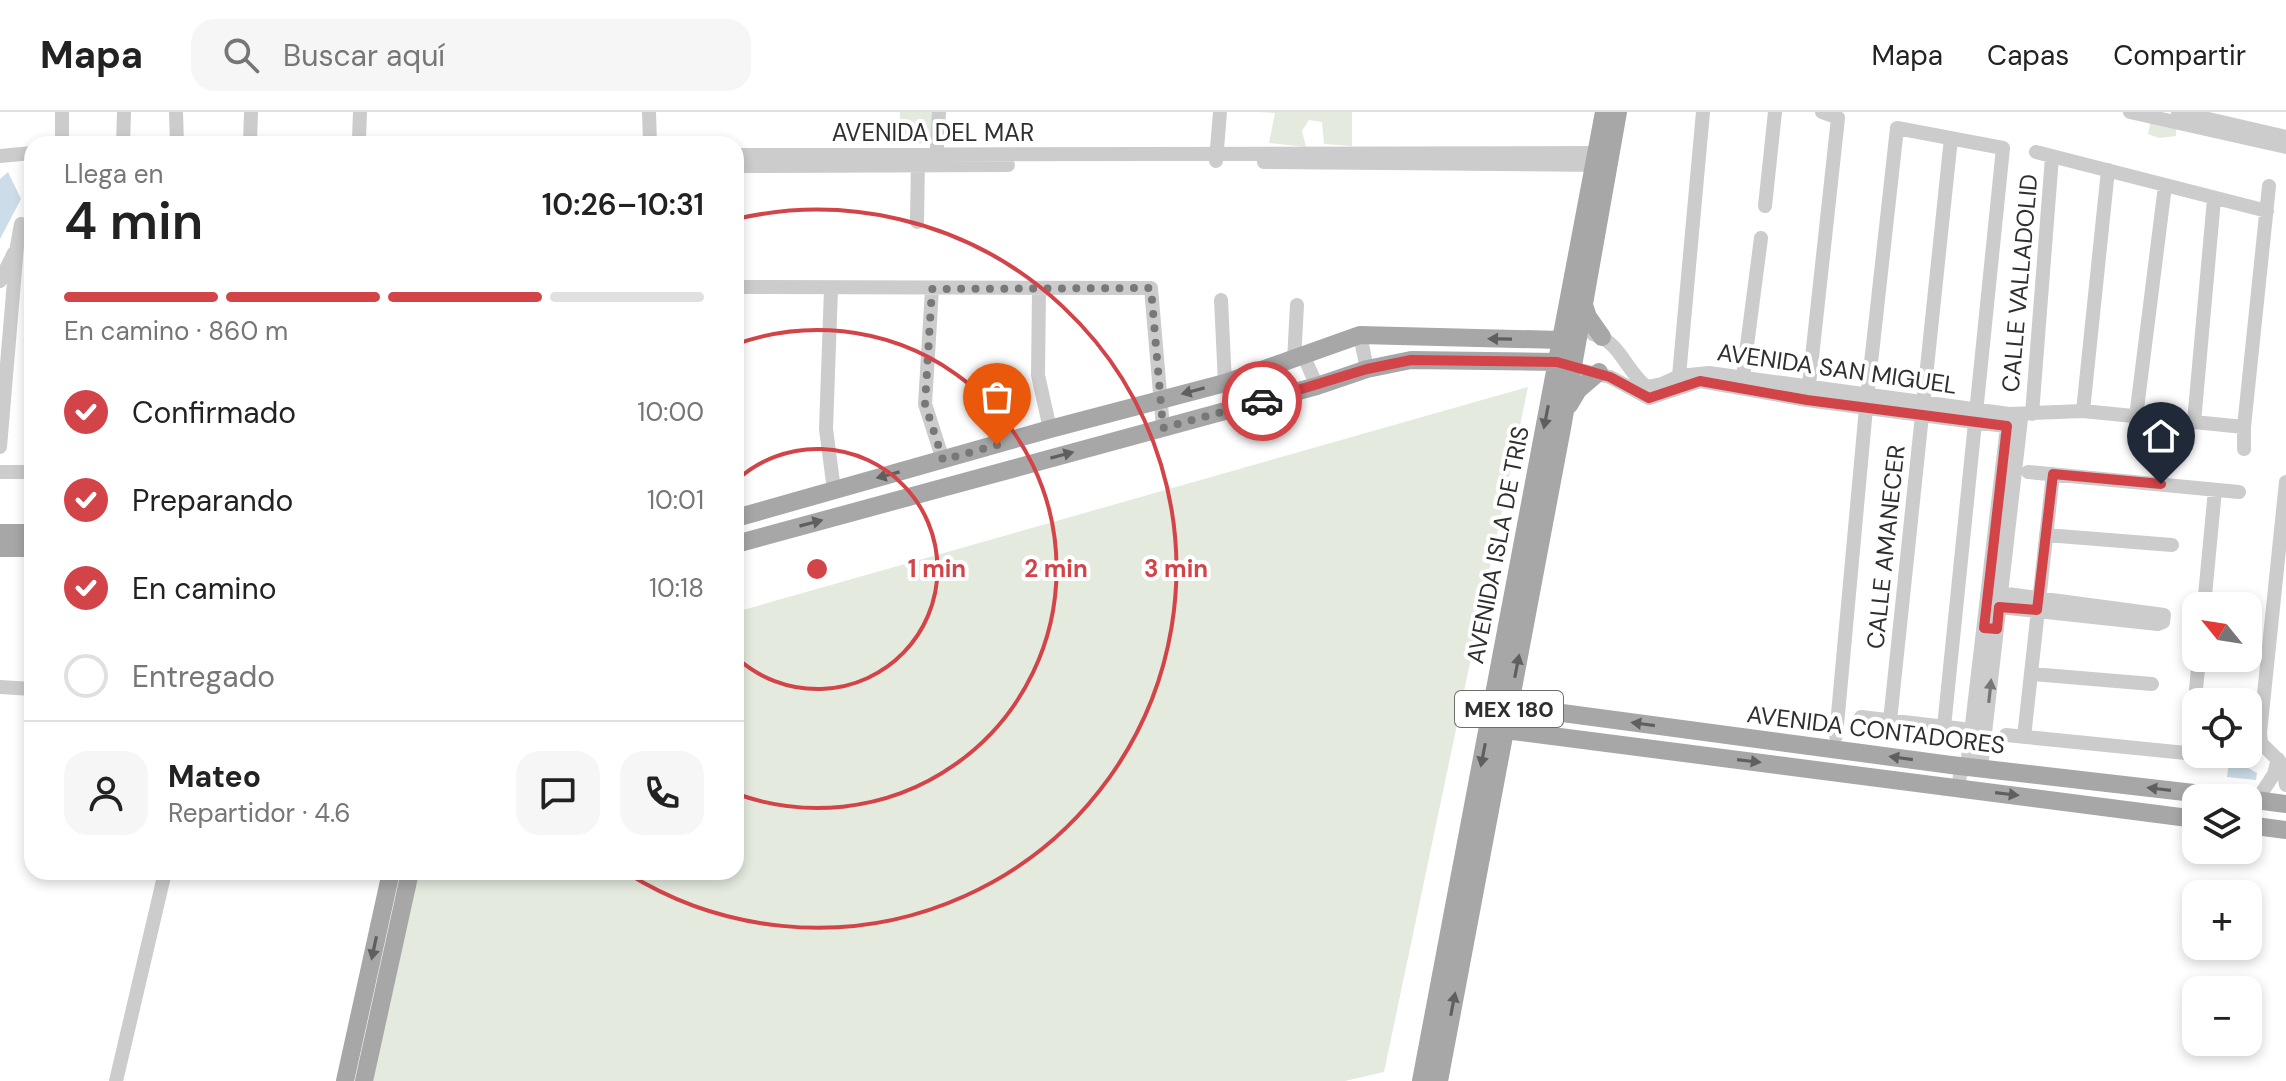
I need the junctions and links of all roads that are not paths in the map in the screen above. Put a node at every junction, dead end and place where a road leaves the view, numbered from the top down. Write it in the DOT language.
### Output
graph roads {
  1 [pos="62,112"];
  2 [pos="124,112"];
  3 [pos="176,112"];
  4 [pos="251,112"];
  5 [pos="360,112"];
  6 [pos="649,112"];
  7 [pos="939,112"];
  8 [pos="1220,112"];
  9 [pos="1604,112"];
  10 [pos="1618,112"];
  11 [pos="1703,112"];
  12 [pos="1775,112"];
  13 [pos="1822,112"];
  14 [pos="2130,112"];
  15 [pos="2178,112"];
  16 [pos="62,136"];
  17 [pos="123,136"];
  18 [pos="177,136"];
  19 [pos="250,136"];
  20 [pos="359,136"];
  21 [pos="650,136"];
  22 [pos="2286,137"];
  23 [pos="1951,138"];
  24 [pos="2286,147"];
  25 [pos="2036,152"];
  26 [pos="24,154"];
  27 [pos="744,155"];
  28 [pos="0,156"];
  29 [pos="1216,157"];
  30 [pos="2052,157"];
  31 [pos="1602,159"];
  32 [pos="918,161"];
  33 [pos="936,161"];
  34 [pos="744,166"];
  35 [pos="2108,170"];
  36 [pos="2165,186"];
  37 [pos="2269,186"];
  38 [pos="2214,199"];
  39 [pos="1765,206"];
  40 [pos="2267,211"];
  41 [pos="917,222"];
  42 [pos="21,224"];
  43 [pos="1761,238"];
  44 [pos="17,246"];
  45 [pos="0,281"];
  46 [pos="744,287"];
  47 [pos="831,289"];
  48 [pos="932,289"];
  49 [pos="1039,289"];
  50 [pos="1221,300"];
  51 [pos="1583,304"];
  52 [pos="1297,305"];
  53 [pos="1360,335"];
  54 [pos="1602,337"];
  55 [pos="1569,338"];
  56 [pos="1299,358"];
  57 [pos="1564,365"];
  58 [pos="1367,369"];
  59 [pos="1599,372"];
  60 [pos="1679,376"];
  61 [pos="1225,383"];
  62 [pos="1743,383"];
  63 [pos="1317,386"];
  64 [pos="1808,394"];
  65 [pos="1160,400"];
  66 [pos="1867,402"];
  67 [pos="1565,410"];
  68 [pos="1922,410"];
  69 [pos="2083,411"];
  70 [pos="1975,416"];
  71 [pos="2136,417"];
  72 [pos="2018,419"];
  73 [pos="2194,422"];
  74 [pos="2244,427"];
  75 [pos="1163,428"];
  76 [pos="1050,429"];
  77 [pos="0,447"];
  78 [pos="2244,449"];
  79 [pos="943,460"];
  80 [pos="0,472"];
  81 [pos="24,472"];
  82 [pos="2028,472"];
  83 [pos="2053,474"];
  84 [pos="2286,482"];
  85 [pos="834,490"];
  86 [pos="2215,490"];
  87 [pos="2239,492"];
  88 [pos="744,512"];
  89 [pos="0,533"];
  90 [pos="24,533"];
  91 [pos="2046,535"];
  92 [pos="744,542"];
  93 [pos="2172,545"];
  94 [pos="0,548"];
  95 [pos="24,548"];
  96 [pos="1998,560"];
  97 [pos="2205,592"];
  98 [pos="1999,600"];
  99 [pos="2038,604"];
  100 [pos="2102,612"];
  101 [pos="1990,628"];
  102 [pos="2032,674"];
  103 [pos="2152,684"];
  104 [pos="0,687"];
  105 [pos="24,688"];
  106 [pos="1510,706"];
  107 [pos="1861,717"];
  108 [pos="1890,721"];
  109 [pos="1944,727"];
  110 [pos="1963,729"];
  111 [pos="1505,730"];
  112 [pos="2006,735"];
  113 [pos="1836,736"];
  114 [pos="2024,737"];
  115 [pos="2182,752"];
  116 [pos="2278,759"];
  117 [pos="1974,768"];
  118 [pos="2286,785"];
  119 [pos="1959,788"];
  120 [pos="2262,789"];
  121 [pos="2182,792"];
  122 [pos="2262,801"];
  123 [pos="2286,804"];
  124 [pos="2182,817"];
  125 [pos="2262,827"];
  126 [pos="2286,830"];
  127 [pos="163,880"];
  128 [pos="389,880"];
  129 [pos="408,880"];
  130 [pos="116,1081"];
  131 [pos="345,1081"];
  132 [pos="364,1081"];
  133 [pos="1421,1081"];
  134 [pos="1439,1081"];
  1 -- 16 [label="street"];
  2 -- 17 [label="street"];
  3 -- 18 [label="street"];
  4 -- 19 [label="street"];
  5 -- 20 [label="street"];
  6 -- 21 [label="street"];
  7 -- 33 [label="street"];
  8 -- 29 [label="street"];
  9 -- 31 [label="main road, AVENIDA ISLA DE TRIS / MEX 180"];
  10 -- 31 [label="main road, AVENIDA ISLA DE TRIS / MEX 180"];
  11 -- 60 [label="street"];
  12 -- 39 [label="street"];
  13 -- 64 [label="street"];
  14 -- 24 [label="street"];
  15 -- 22 [label="street"];
  23 -- 66 [label="street"];
  23 -- 68 [label="street, CALLE AMANECER"];
  23 -- 70 [label="street"];
  25 -- 30 [label="street"];
  26 -- 28 [label="street"];
  27 -- 32 [label="street, AVENIDA DEL MAR"];
  29 -- 31 [label="street, AVENIDA DEL MAR"];
  29 -- 33 [label="street, AVENIDA DEL MAR"];
  29 -- 33 [label="street, AVENIDA DEL MAR"];
  30 -- 35 [label="street"];
  30 -- 72 [label="street, CALLE VALLADOLID"];
  31 -- 51 [label="main road, AVENIDA ISLA DE TRIS / MEX 180"];
  31 -- 55 [label="main road, AVENIDA ISLA DE TRIS / MEX 180"];
  32 -- 33 [label="street, AVENIDA DEL MAR"];
  32 -- 34 [label="street, AVENIDA DEL MAR"];
  32 -- 41 [label="street"];
  35 -- 36 [label="street"];
  35 -- 69 [label="street"];
  36 -- 38 [label="street"];
  36 -- 71 [label="street"];
  37 -- 40 [label="street"];
  38 -- 40 [label="street"];
  38 -- 73 [label="street"];
  40 -- 74 [label="street"];
  42 -- 44 [label="street"];
  43 -- 62 [label="street"];
  44 -- 45 [label="street"];
  44 -- 77 [label="street"];
  46 -- 47 [label="street"];
  47 -- 48 [label="street"];
  47 -- 85 [label="street"];
  48 -- 49 [label="street"];
  48 -- 79 [label="street"];
  49 -- 65 [label="street"];
  49 -- 76 [label="street"];
  50 -- 61 [label="street"];
  51 -- 54 [label="main road"];
  51 -- 55 [label="main road, AVENIDA ISLA DE TRIS / MEX 180"];
  52 -- 56 [label="street"];
  55 -- 53 [label="main road, one-way"];
  53 -- 56 [label="main road"];
  53 -- 58 [label="street"];
  54 -- 55 [label="street"];
  54 -- 60 [label="street, AVENIDA SAN MIGUEL"];
  55 -- 57 [label="main road, AVENIDA ISLA DE TRIS / MEX 180"];
  56 -- 61 [label="main road"];
  56 -- 63 [label="street"];
  57 -- 58 [label="main road"];
  57 -- 59 [label="street, AVENIDA SAN MIGUEL"];
  57 -- 67 [label="main road, AVENIDA ISLA DE TRIS / MEX 180"];
  57 -- 133 [label="main road, AVENIDA ISLA DE TRIS / MEX 180, one-way"];
  58 -- 63 [label="main road"];
  59 -- 62 [label="street, AVENIDA SAN MIGUEL"];
  59 -- 67 [label="main road"];
  60 -- 62 [label="street, AVENIDA SAN MIGUEL"];
  61 -- 65 [label="main road, one-way"];
  62 -- 64 [label="street, AVENIDA SAN MIGUEL"];
  63 -- 75 [label="main road"];
  64 -- 66 [label="street, AVENIDA SAN MIGUEL"];
  65 -- 75 [label="street"];
  65 -- 76 [label="main road"];
  66 -- 68 [label="street, AVENIDA SAN MIGUEL"];
  66 -- 113 [label="street"];
  106 -- 67 [label="main road, AVENIDA ISLA DE TRIS / MEX 180, one-way"];
  68 -- 70 [label="street, AVENIDA SAN MIGUEL"];
  68 -- 108 [label="street, CALLE AMANECER"];
  69 -- 71 [label="street, AVENIDA SAN MIGUEL"];
  69 -- 72 [label="street, AVENIDA SAN MIGUEL"];
  70 -- 72 [label="street, AVENIDA SAN MIGUEL"];
  70 -- 109 [label="street"];
  71 -- 73 [label="street, AVENIDA SAN MIGUEL"];
  72 -- 96 [label="street, CALLE VALLADOLID"];
  73 -- 74 [label="street, AVENIDA SAN MIGUEL"];
  74 -- 78 [label="street"];
  92 -- 75 [label="main road, one-way"];
  76 -- 79 [label="main road"];
  79 -- 85 [label="main road, one-way"];
  80 -- 81 [label="street"];
  82 -- 83 [label="street"];
  83 -- 86 [label="street"];
  83 -- 91 [label="street"];
  84 -- 116 [label="street"];
  85 -- 88 [label="main road"];
  86 -- 87 [label="street"];
  86 -- 97 [label="street"];
  89 -- 90 [label="main road"];
  91 -- 93 [label="street"];
  91 -- 99 [label="street"];
  94 -- 95 [label="main road"];
  96 -- 98 [label="street"];
  96 -- 101 [label="street"];
  98 -- 99 [label="street"];
  98 -- 101 [label="street"];
  99 -- 100 [label="street"];
  99 -- 102 [label="street"];
  101 -- 117 [label="street"];
  102 -- 103 [label="street"];
  102 -- 114 [label="street"];
  104 -- 105 [label="street"];
  106 -- 111 [label="main road, AVENIDA ISLA DE TRIS / MEX 180"];
  117 -- 106 [label="main road, AVENIDA CONTADORES, one-way"];
  107 -- 108 [label="street"];
  108 -- 109 [label="street"];
  109 -- 110 [label="street"];
  111 -- 119 [label="main road, AVENIDA CONTADORES, one-way"];
  134 -- 111 [label="main road, AVENIDA ISLA DE TRIS / MEX 180, one-way"];
  112 -- 114 [label="street"];
  114 -- 115 [label="street"];
  116 -- 118 [label="street"];
  116 -- 120 [label="street"];
  117 -- 119 [label="street"];
  121 -- 117 [label="main road, AVENIDA CONTADORES, one-way"];
  119 -- 124 [label="main road, AVENIDA CONTADORES, one-way"];
  122 -- 123 [label="main road"];
  125 -- 126 [label="main road"];
  127 -- 130 [label="street"];
  128 -- 131 [label="main road, one-way"];
  129 -- 132 [label="main road"];
}
